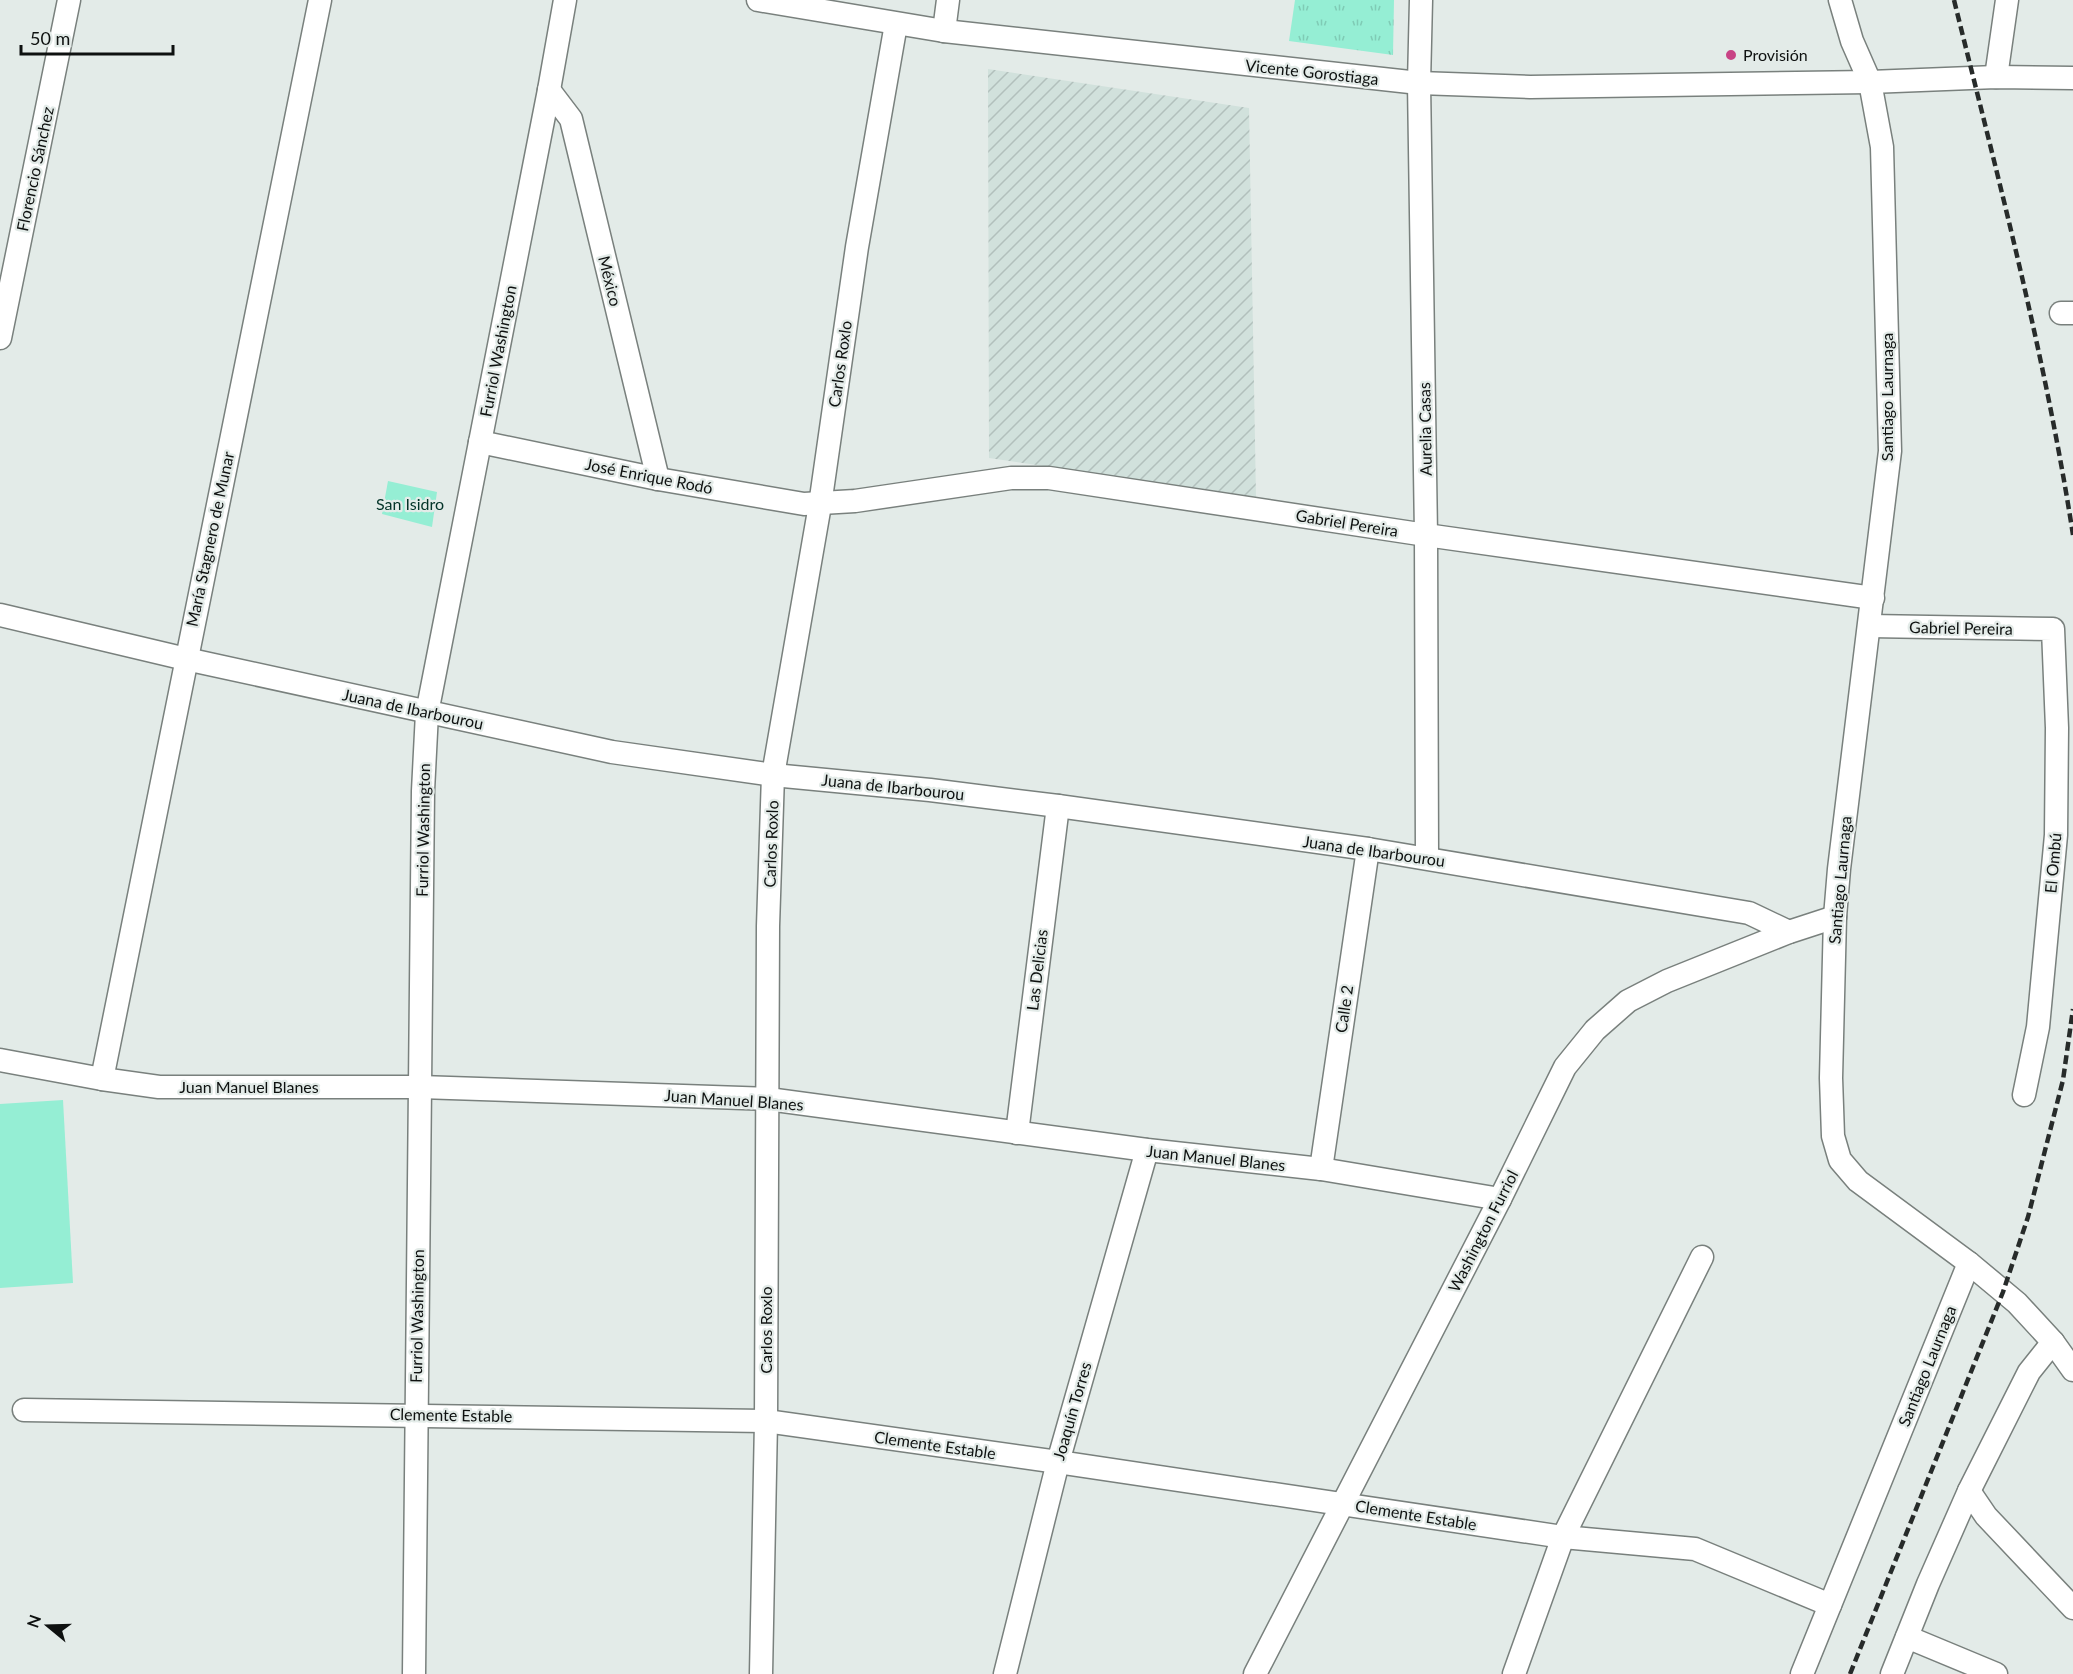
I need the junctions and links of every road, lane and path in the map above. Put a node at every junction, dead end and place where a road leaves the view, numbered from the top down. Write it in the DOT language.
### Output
graph roads {
  1 [pos="69,0"];
  2 [pos="320,0"];
  3 [pos="565,0"];
  4 [pos="758,0"];
  5 [pos="948,0"];
  6 [pos="1421,0"];
  7 [pos="1840,0"];
  8 [pos="2007,0"];
  9 [pos="896,24"];
  10 [pos="944,31"];
  11 [pos="1996,77"];
  12 [pos="2073,78"];
  13 [pos="1870,82"];
  14 [pos="1419,83"];
  15 [pos="549,90"];
  16 [pos="0,338"];
  17 [pos="480,442"];
  18 [pos="658,478"];
  19 [pos="820,505"];
  20 [pos="1426,536"];
  21 [pos="1873,598"];
  22 [pos="0,615"];
  23 [pos="1870,626"];
  24 [pos="2053,629"];
  25 [pos="186,659"];
  26 [pos="427,713"];
  27 [pos="773,776"];
  28 [pos="1058,806"];
  29 [pos="1368,849"];
  30 [pos="1427,858"];
  31 [pos="1835,916"];
  32 [pos="1789,932"];
  33 [pos="0,1060"];
  34 [pos="102,1079"];
  35 [pos="420,1087"];
  36 [pos="2024,1095"];
  37 [pos="768,1099"];
  38 [pos="1017,1133"];
  39 [pos="1147,1150"];
  40 [pos="1321,1169"];
  41 [pos="1500,1199"];
  42 [pos="1702,1257"];
  43 [pos="1969,1263"];
  44 [pos="2053,1342"];
  45 [pos="2073,1370"];
  46 [pos="24,1410"];
  47 [pos="416,1414"];
  48 [pos="766,1421"];
  49 [pos="1058,1462"];
  50 [pos="1969,1491"];
  51 [pos="1343,1504"];
  52 [pos="1563,1537"];
  53 [pos="1830,1605"];
  54 [pos="2073,1608"];
  55 [pos="1907,1637"];
  56 [pos="414,1674"];
  57 [pos="761,1674"];
  58 [pos="1005,1674"];
  59 [pos="1255,1674"];
  60 [pos="1514,1674"];
  61 [pos="1802,1674"];
  62 [pos="1892,1674"];
  63 [pos="1996,1674"];
  1 -- 16 [label="street, Florencio Sánchez"];
  2 -- 25 [label="street, María Stagnero de Munar"];
  3 -- 15 [label="street, Furriol Washington"];
  4 -- 9 [label="street, Vicente Gorostiaga"];
  5 -- 10 [label="street"];
  6 -- 14 [label="street, Aurelia Casas"];
  7 -- 13 [label="street, Santiago Laurnaga"];
  8 -- 11 [label="street"];
  9 -- 10 [label="street, Vicente Gorostiaga"];
  9 -- 19 [label="street, Carlos Roxlo"];
  10 -- 14 [label="street, Vicente Gorostiaga"];
  11 -- 12 [label="street, Vicente Gorostiaga"];
  11 -- 13 [label="street, Vicente Gorostiaga"];
  13 -- 14 [label="street, Vicente Gorostiaga"];
  13 -- 21 [label="street, Santiago Laurnaga"];
  14 -- 20 [label="street, Aurelia Casas"];
  15 -- 17 [label="street, Furriol Washington"];
  15 -- 18 [label="street, México"];
  17 -- 18 [label="street, José Enrique Rodó"];
  17 -- 26 [label="street, Furriol Washington"];
  18 -- 19 [label="street, José Enrique Rodó"];
  19 -- 20 [label="street, Gabriel Pereira"];
  19 -- 27 [label="street, Carlos Roxlo"];
  20 -- 21 [label="street, Gabriel Pereira"];
  20 -- 30 [label="street, Aurelia Casas"];
  21 -- 23 [label="street, Santiago Laurnaga"];
  22 -- 25 [label="street, Juana de Ibarbourou"];
  23 -- 24 [label="street, Gabriel Pereira"];
  23 -- 31 [label="street, Santiago Laurnaga"];
  24 -- 36 [label="street, El Ombú"];
  25 -- 26 [label="street, Juana de Ibarbourou"];
  25 -- 34 [label="street, María Stagnero de Munar"];
  26 -- 27 [label="street, Juana de Ibarbourou"];
  26 -- 35 [label="street, Furriol Washington"];
  27 -- 28 [label="street, Juana de Ibarbourou"];
  27 -- 37 [label="street, Carlos Roxlo"];
  28 -- 29 [label="street, Juana de Ibarbourou"];
  28 -- 38 [label="street, Las Delicias"];
  29 -- 30 [label="street, Juana de Ibarbourou"];
  29 -- 40 [label="street, Calle 2"];
  30 -- 32 [label="street, Juana de Ibarbourou"];
  31 -- 32 [label="street, Washington Furriol"];
  31 -- 43 [label="street, Santiago Laurnaga"];
  32 -- 41 [label="street, Washington Furriol"];
  33 -- 34 [label="street, Juan Manuel Blanes"];
  34 -- 35 [label="street, Juan Manuel Blanes"];
  35 -- 37 [label="street, Juan Manuel Blanes"];
  35 -- 47 [label="street, Furriol Washington"];
  37 -- 38 [label="street, Juan Manuel Blanes"];
  37 -- 48 [label="street, Carlos Roxlo"];
  38 -- 39 [label="street, Juan Manuel Blanes"];
  39 -- 40 [label="street, Juan Manuel Blanes"];
  39 -- 49 [label="street, Joaquín Torres"];
  40 -- 41 [label="street, Juan Manuel Blanes"];
  41 -- 51 [label="street, Washington Furriol"];
  42 -- 52 [label="street"];
  43 -- 44 [label="street"];
  43 -- 53 [label="street, Santiago Laurnaga"];
  44 -- 45 [label="street"];
  44 -- 50 [label="street"];
  46 -- 47 [label="street, Clemente Estable"];
  47 -- 48 [label="street, Clemente Estable"];
  47 -- 56 [label="street, Furriol Washington"];
  48 -- 49 [label="street, Clemente Estable"];
  48 -- 57 [label="street, Carlos Roxlo"];
  49 -- 51 [label="street, Clemente Estable"];
  49 -- 58 [label="street, Joaquín Torres"];
  50 -- 54 [label="street"];
  50 -- 55 [label="street"];
  51 -- 52 [label="street, Clemente Estable"];
  51 -- 59 [label="street, Washington Furriol"];
  52 -- 53 [label="street, Clemente Estable"];
  52 -- 60 [label="street"];
  53 -- 61 [label="street, Santiago Laurnaga"];
  55 -- 62 [label="street"];
  55 -- 63 [label="street"];
}
